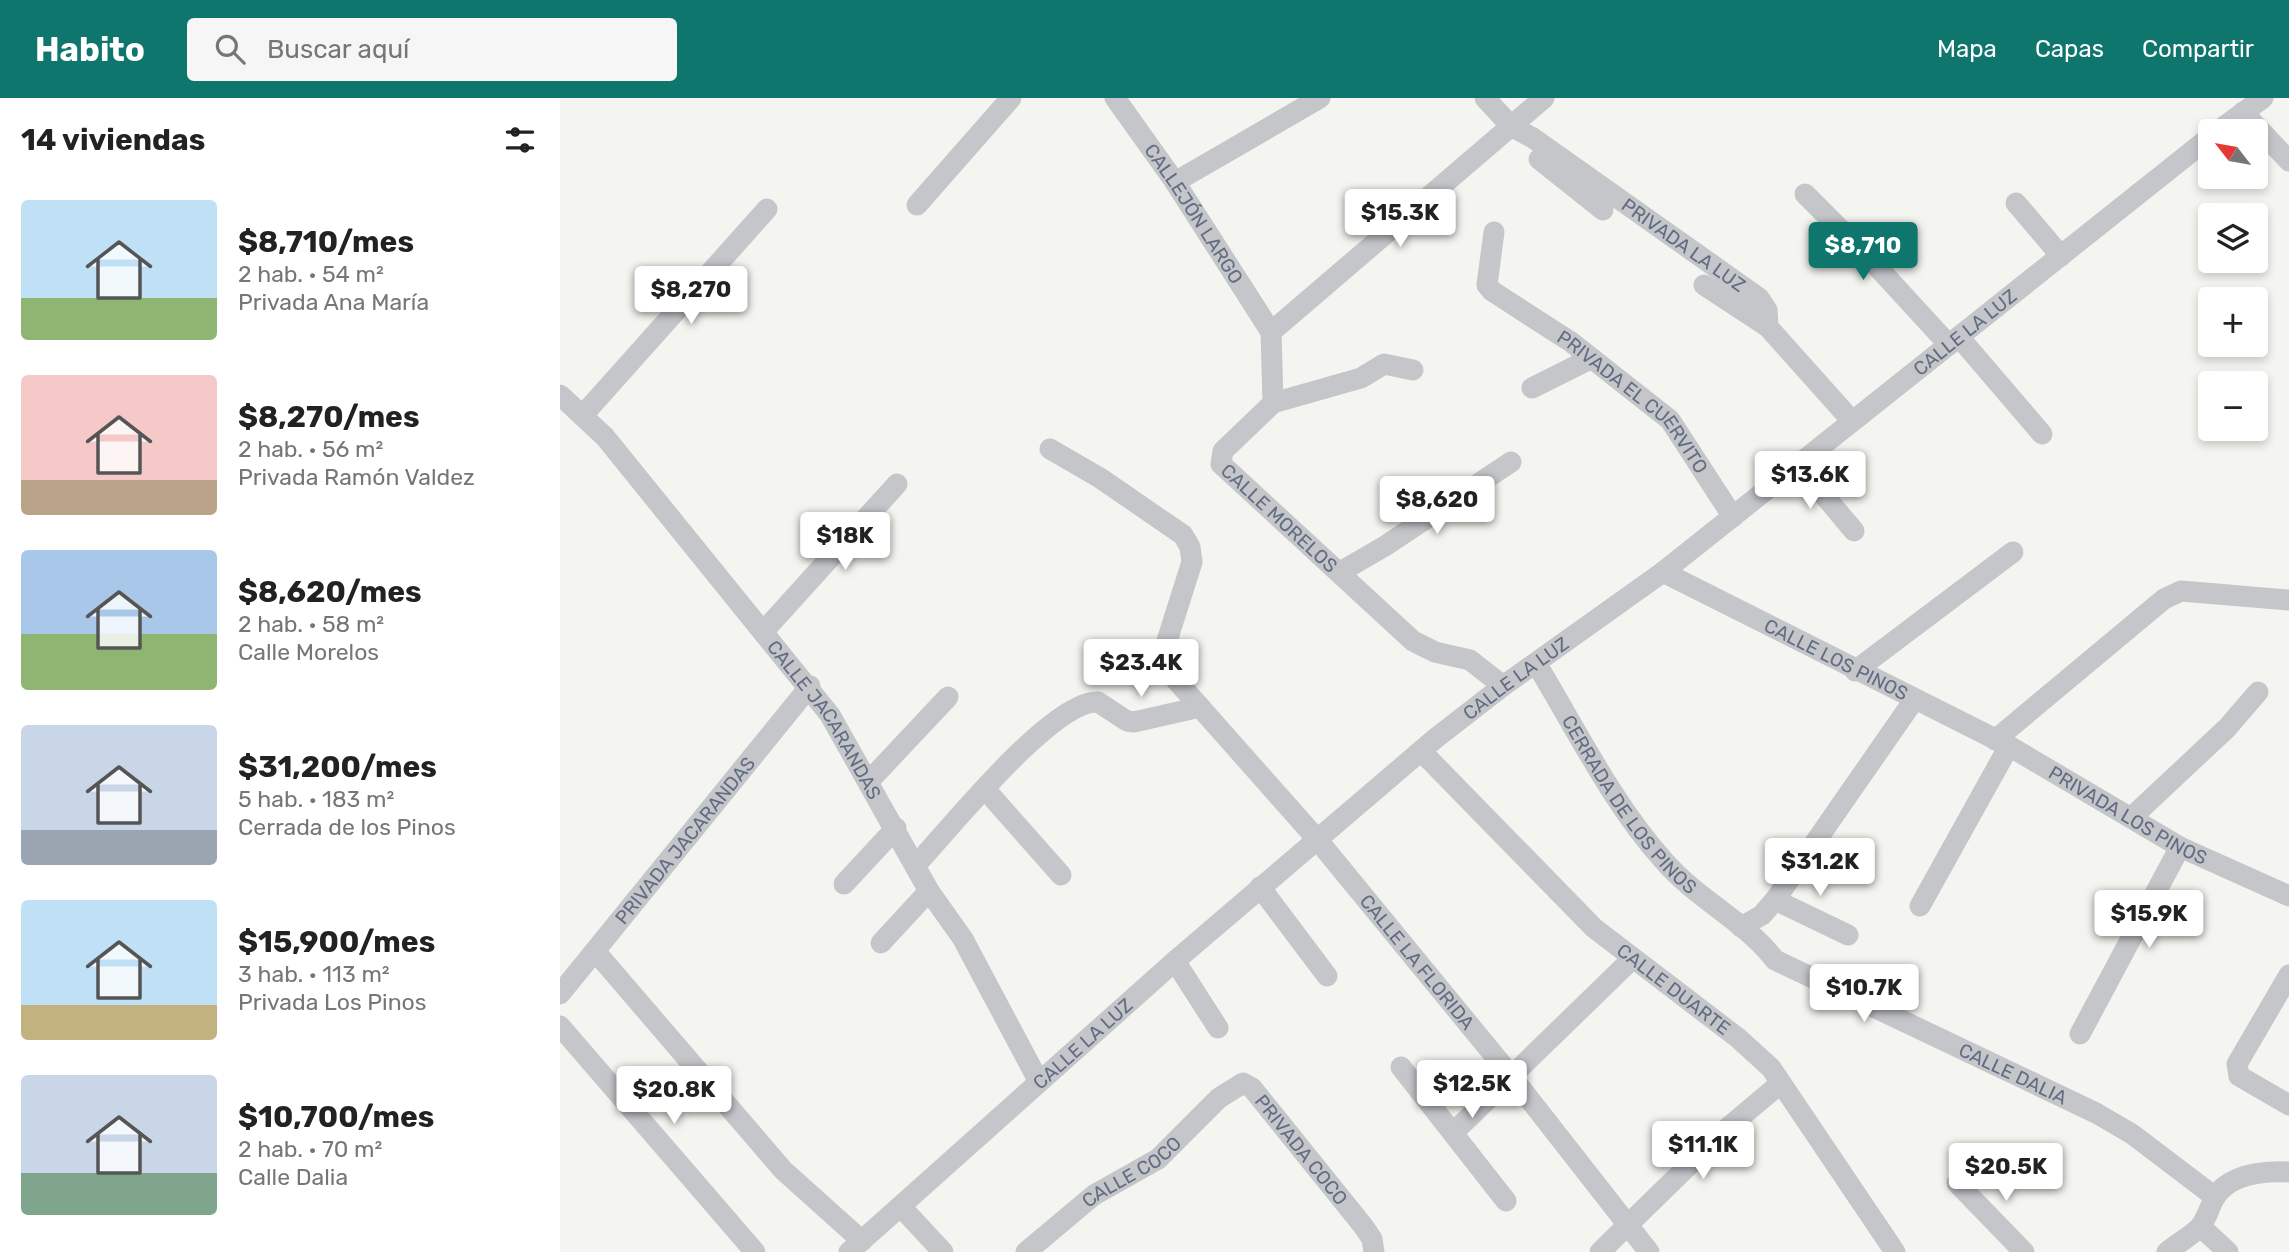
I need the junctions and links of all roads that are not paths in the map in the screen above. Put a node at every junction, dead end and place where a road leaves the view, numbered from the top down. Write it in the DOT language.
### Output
graph roads {
  1 [pos="1011,98"];
  2 [pos="1115,98"];
  3 [pos="1320,98"];
  4 [pos="1485,98"];
  5 [pos="1544,98"];
  6 [pos="2263,98"];
  7 [pos="2243,111"];
  8 [pos="2233,119"];
  9 [pos="1506,130"];
  10 [pos="2198,147"];
  11 [pos="2289,162"];
  12 [pos="1175,182"];
  13 [pos="1805,194"];
  14 [pos="2016,203"];
  15 [pos="917,205"];
  16 [pos="767,209"];
  17 [pos="1603,210"];
  18 [pos="1494,232"];
  19 [pos="2061,256"];
  20 [pos="1704,285"];
  21 [pos="1768,327"];
  22 [pos="1271,332"];
  23 [pos="1954,341"];
  24 [pos="1590,359"];
  25 [pos="1413,370"];
  26 [pos="1532,388"];
  27 [pos="560,395"];
  28 [pos="1273,403"];
  29 [pos="583,415"];
  30 [pos="1852,421"];
  31 [pos="2042,434"];
  32 [pos="1050,449"];
  33 [pos="1511,462"];
  34 [pos="1798,464"];
  35 [pos="897,484"];
  36 [pos="1733,517"];
  37 [pos="1854,531"];
  38 [pos="2013,552"];
  39 [pos="1340,572"];
  40 [pos="1663,572"];
  41 [pos="2289,600"];
  42 [pos="763,632"];
  43 [pos="1536,663"];
  44 [pos="1855,671"];
  45 [pos="810,686"];
  46 [pos="1503,686"];
  47 [pos="2259,692"];
  48 [pos="948,697"];
  49 [pos="1914,700"];
  50 [pos="1200,707"];
  51 [pos="2002,743"];
  52 [pos="1429,745"];
  53 [pos="869,781"];
  54 [pos="985,789"];
  55 [pos="2133,817"];
  56 [pos="895,828"];
  57 [pos="1317,838"];
  58 [pos="2180,847"];
  59 [pos="915,866"];
  60 [pos="1061,875"];
  61 [pos="844,884"];
  62 [pos="1260,887"];
  63 [pos="929,891"];
  64 [pos="2289,896"];
  65 [pos="1775,900"];
  66 [pos="1920,906"];
  67 [pos="1741,927"];
  68 [pos="1847,935"];
  69 [pos="881,943"];
  70 [pos="594,951"];
  71 [pos="1632,959"];
  72 [pos="1175,961"];
  73 [pos="2289,975"];
  74 [pos="1327,976"];
  75 [pos="560,993"];
  76 [pos="560,1026"];
  77 [pos="1218,1028"];
  78 [pos="2080,1034"];
  79 [pos="1401,1068"];
  80 [pos="1512,1077"];
  81 [pos="1039,1082"];
  82 [pos="1781,1083"];
  83 [pos="1234,1086"];
  84 [pos="2289,1105"];
  85 [pos="1454,1132"];
  86 [pos="2289,1172"];
  87 [pos="1957,1183"];
  88 [pos="2215,1197"];
  89 [pos="1506,1201"];
  90 [pos="902,1208"];
  91 [pos="1629,1226"];
  92 [pos="2201,1227"];
  93 [pos="855,1246"];
  94 [pos="1887,1248"];
  95 [pos="755,1252"];
  96 [pos="943,1252"];
  97 [pos="1026,1252"];
  98 [pos="1374,1252"];
  99 [pos="1600,1252"];
  100 [pos="1649,1252"];
  101 [pos="2024,1252"];
  102 [pos="2167,1252"];
  103 [pos="2228,1252"];
  1 -- 15 [label="street"];
  2 -- 12 [label="street, CALLEJÓN LARGO"];
  3 -- 12 [label="street"];
  4 -- 9 [label="street, PRIVADA LA LUZ"];
  5 -- 9 [label="street"];
  6 -- 7 [label="street"];
  7 -- 8 [label="street"];
  7 -- 11 [label="street"];
  9 -- 17 [label="street"];
  9 -- 21 [label="street, PRIVADA LA LUZ"];
  9 -- 22 [label="street"];
  10 -- 19 [label="street, CALLE LA LUZ"];
  12 -- 22 [label="street, CALLEJÓN LARGO"];
  13 -- 23 [label="street"];
  14 -- 19 [label="street"];
  16 -- 29 [label="street"];
  18 -- 24 [label="street, PRIVADA EL CUERVITO"];
  19 -- 23 [label="street, CALLE LA LUZ"];
  20 -- 21 [label="street"];
  21 -- 30 [label="street, PRIVADA LA LUZ"];
  22 -- 28 [label="street"];
  23 -- 30 [label="street, CALLE LA LUZ"];
  23 -- 31 [label="street"];
  24 -- 26 [label="street"];
  24 -- 36 [label="street, PRIVADA EL CUERVITO"];
  25 -- 28 [label="street"];
  27 -- 29 [label="street, CALLE JACARANDAS"];
  28 -- 39 [label="street, CALLE MORELOS"];
  29 -- 42 [label="street, CALLE JACARANDAS"];
  30 -- 34 [label="street, CALLE LA LUZ"];
  32 -- 50 [label="street, CALLE LA FLORIDA"];
  33 -- 39 [label="street"];
  34 -- 36 [label="street, CALLE LA LUZ"];
  34 -- 37 [label="street"];
  35 -- 42 [label="street"];
  36 -- 40 [label="street, CALLE LA LUZ"];
  38 -- 44 [label="street"];
  39 -- 46 [label="street, CALLE MORELOS"];
  40 -- 43 [label="street, CALLE LA LUZ"];
  40 -- 44 [label="street, CALLE LOS PINOS"];
  41 -- 51 [label="street"];
  42 -- 45 [label="street, CALLE JACARANDAS"];
  43 -- 46 [label="street, CALLE LA LUZ"];
  43 -- 67 [label="street, CERRADA DE LOS PINOS"];
  44 -- 49 [label="street, CALLE LOS PINOS"];
  45 -- 53 [label="street, CALLE JACARANDAS"];
  45 -- 70 [label="street, PRIVADA JACARANDAS"];
  46 -- 52 [label="street, CALLE LA LUZ"];
  47 -- 55 [label="street"];
  48 -- 53 [label="street"];
  49 -- 51 [label="street, CALLE LOS PINOS"];
  49 -- 65 [label="street"];
  50 -- 54 [label="street"];
  50 -- 57 [label="street, CALLE LA FLORIDA"];
  51 -- 55 [label="street, PRIVADA LOS PINOS"];
  51 -- 66 [label="street"];
  52 -- 57 [label="street, CALLE LA LUZ"];
  52 -- 71 [label="street, CALLE DUARTE"];
  53 -- 56 [label="street, CALLE JACARANDAS"];
  54 -- 59 [label="street"];
  54 -- 60 [label="street"];
  55 -- 58 [label="street, PRIVADA LOS PINOS"];
  56 -- 59 [label="street, CALLE JACARANDAS"];
  56 -- 61 [label="street"];
  57 -- 62 [label="street, CALLE LA LUZ"];
  57 -- 80 [label="street, CALLE LA FLORIDA"];
  58 -- 64 [label="street, PRIVADA LOS PINOS"];
  58 -- 78 [label="street"];
  59 -- 63 [label="street, CALLE JACARANDAS"];
  62 -- 72 [label="street, CALLE LA LUZ"];
  62 -- 74 [label="street"];
  63 -- 69 [label="street"];
  63 -- 81 [label="street, CALLE JACARANDAS"];
  65 -- 67 [label="street"];
  65 -- 68 [label="street"];
  67 -- 88 [label="street, CALLE DALIA"];
  70 -- 75 [label="street, PRIVADA JACARANDAS"];
  70 -- 93 [label="street"];
  71 -- 80 [label="street"];
  71 -- 82 [label="street, CALLE DUARTE"];
  72 -- 77 [label="street"];
  72 -- 81 [label="street, CALLE LA LUZ"];
  73 -- 84 [label="street"];
  76 -- 95 [label="street"];
  79 -- 85 [label="street"];
  80 -- 85 [label="street"];
  80 -- 91 [label="street, CALLE LA FLORIDA"];
  81 -- 90 [label="street, CALLE LA LUZ"];
  82 -- 91 [label="street"];
  82 -- 94 [label="street, CALLE DUARTE"];
  83 -- 97 [label="street, CALLE COCO"];
  83 -- 98 [label="street, PRIVADA COCO"];
  85 -- 89 [label="street"];
  86 -- 88 [label="street"];
  87 -- 101 [label="street"];
  88 -- 92 [label="street"];
  90 -- 93 [label="street, CALLE LA LUZ"];
  90 -- 96 [label="street"];
  91 -- 99 [label="street"];
  91 -- 100 [label="street, CALLE LA FLORIDA"];
  92 -- 102 [label="street"];
  92 -- 103 [label="street"];
}
